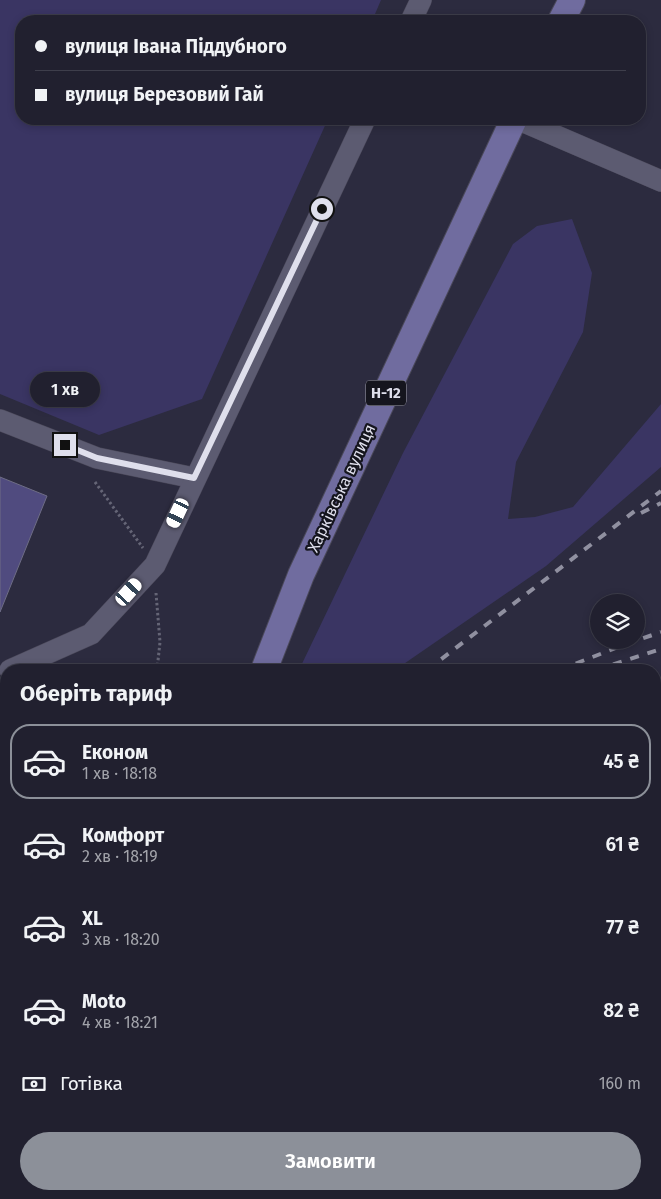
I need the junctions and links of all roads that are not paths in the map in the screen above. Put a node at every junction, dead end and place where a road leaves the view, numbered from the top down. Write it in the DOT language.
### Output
graph roads {
  1 [pos="421,0"];
  2 [pos="572,0"];
  3 [pos="414,15"];
  4 [pos="564,15"];
  5 [pos="362,125"];
  6 [pos="512,125"];
  7 [pos="529,125"];
  8 [pos="661,181"];
  9 [pos="0,420"];
  10 [pos="194,478"];
  11 [pos="24,664"];
  12 [pos="266,664"];
  1 -- 3 [label="street"];
  2 -- 4 [label="main road"];
  5 -- 10 [label="street"];
  6 -- 12 [label="main road, Харківська вулиця / Н-12"];
  7 -- 8 [label="street"];
  9 -- 10 [label="street"];
  10 -- 11 [label="street"];
}
